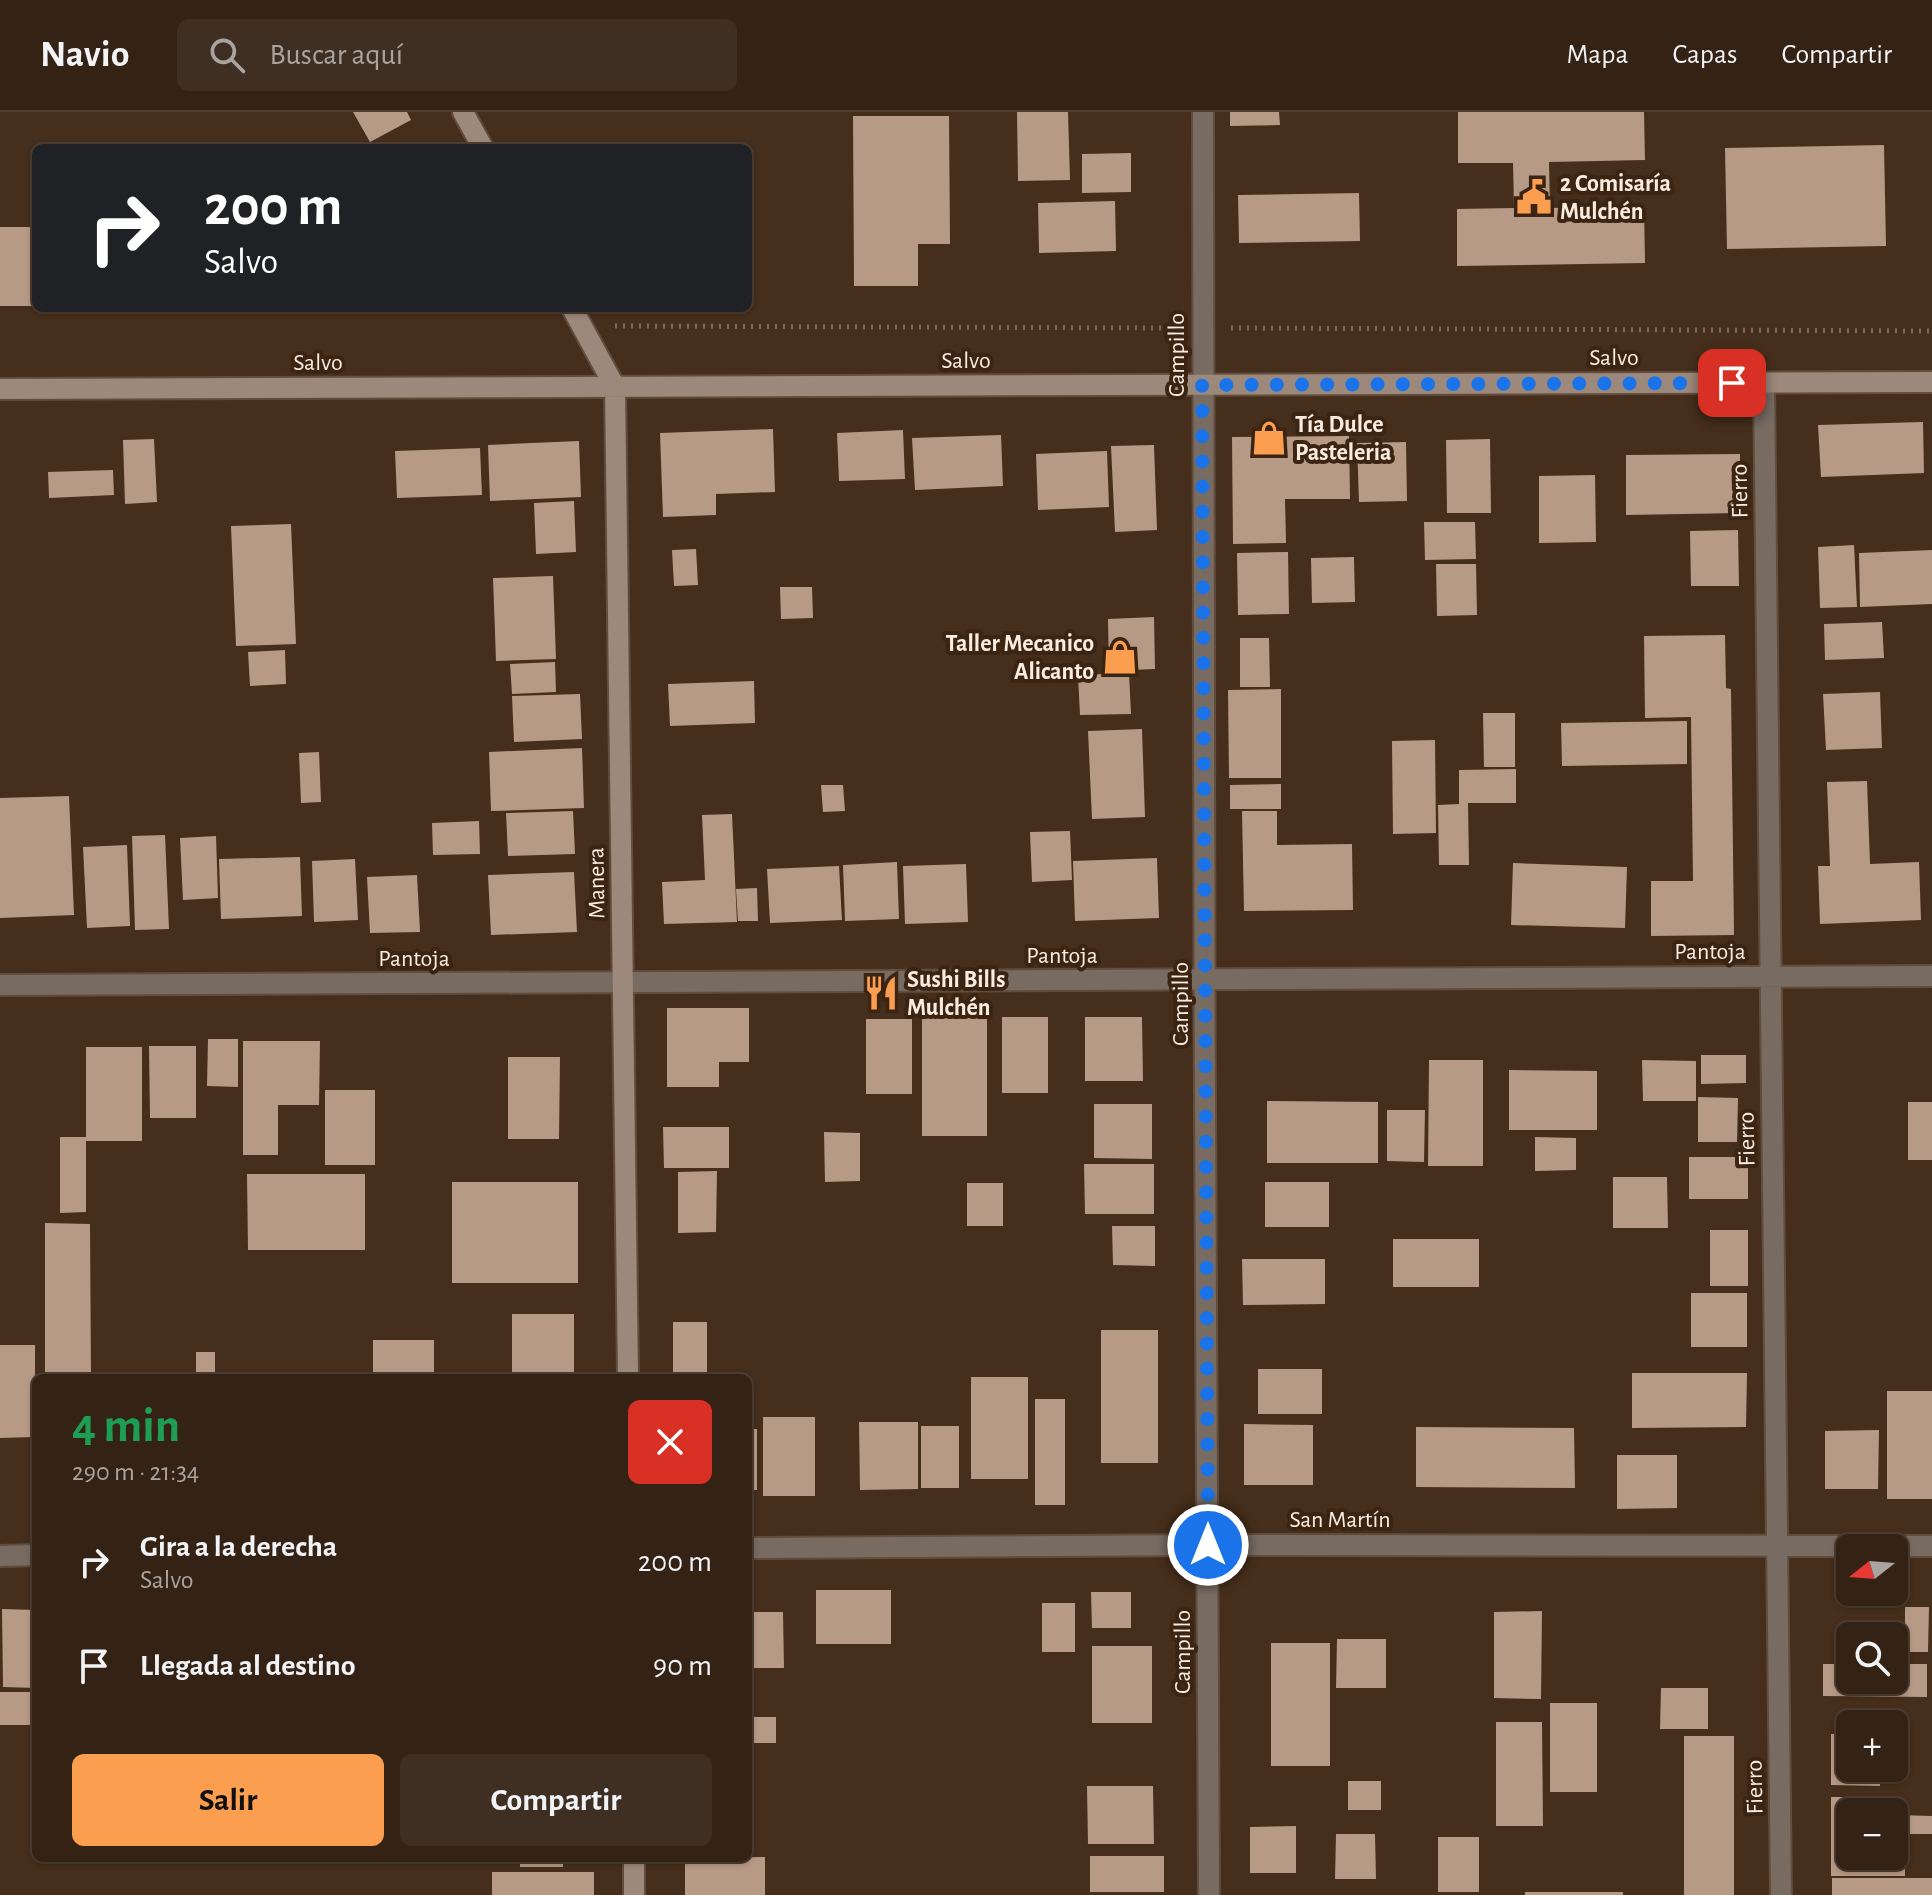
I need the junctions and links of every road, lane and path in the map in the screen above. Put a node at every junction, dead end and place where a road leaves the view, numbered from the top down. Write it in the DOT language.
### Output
graph roads {
  1 [pos="463,112"];
  2 [pos="1203,112"];
  3 [pos="481,144"];
  4 [pos="577,317"];
  5 [pos="1202,328"];
  6 [pos="1932,331"];
  7 [pos="1932,382"];
  8 [pos="1764,383"];
  9 [pos="1202,385"];
  10 [pos="615,387"];
  11 [pos="0,389"];
  12 [pos="1932,976"];
  13 [pos="1770,977"];
  14 [pos="1206,980"];
  15 [pos="623,984"];
  16 [pos="0,985"];
  17 [pos="628,1374"];
  18 [pos="1208,1545"];
  19 [pos="1777,1545"];
  20 [pos="1932,1546"];
  21 [pos="752,1548"];
  22 [pos="32,1555"];
  23 [pos="0,1556"];
  24 [pos="634,1862"];
  25 [pos="634,1895"];
  26 [pos="1209,1895"];
  27 [pos="1781,1895"];
  1 -- 3 [label="main road"];
  2 -- 5 [label="street, Campillo"];
  4 -- 5 [label="path"];
  4 -- 10 [label="main road"];
  5 -- 6 [label="path"];
  5 -- 9 [label="street, Campillo"];
  7 -- 8 [label="main road, Salvo"];
  8 -- 9 [label="main road, Salvo"];
  8 -- 13 [label="street, Fierro"];
  9 -- 10 [label="main road, Salvo"];
  9 -- 14 [label="street, Campillo"];
  10 -- 11 [label="main road, Salvo"];
  10 -- 15 [label="main road, Manera"];
  12 -- 13 [label="street, Pantoja"];
  13 -- 14 [label="street, Pantoja"];
  13 -- 19 [label="street, Fierro"];
  14 -- 15 [label="street, Pantoja"];
  14 -- 18 [label="street, Campillo"];
  15 -- 16 [label="street, Pantoja"];
  15 -- 17 [label="main road, Manera"];
  18 -- 19 [label="street, San Martín"];
  18 -- 21 [label="street, San Martín"];
  18 -- 26 [label="street, Campillo"];
  19 -- 20 [label="street, San Martín"];
  19 -- 27 [label="street, Fierro"];
  22 -- 23 [label="street"];
  24 -- 25 [label="main road"];
}
